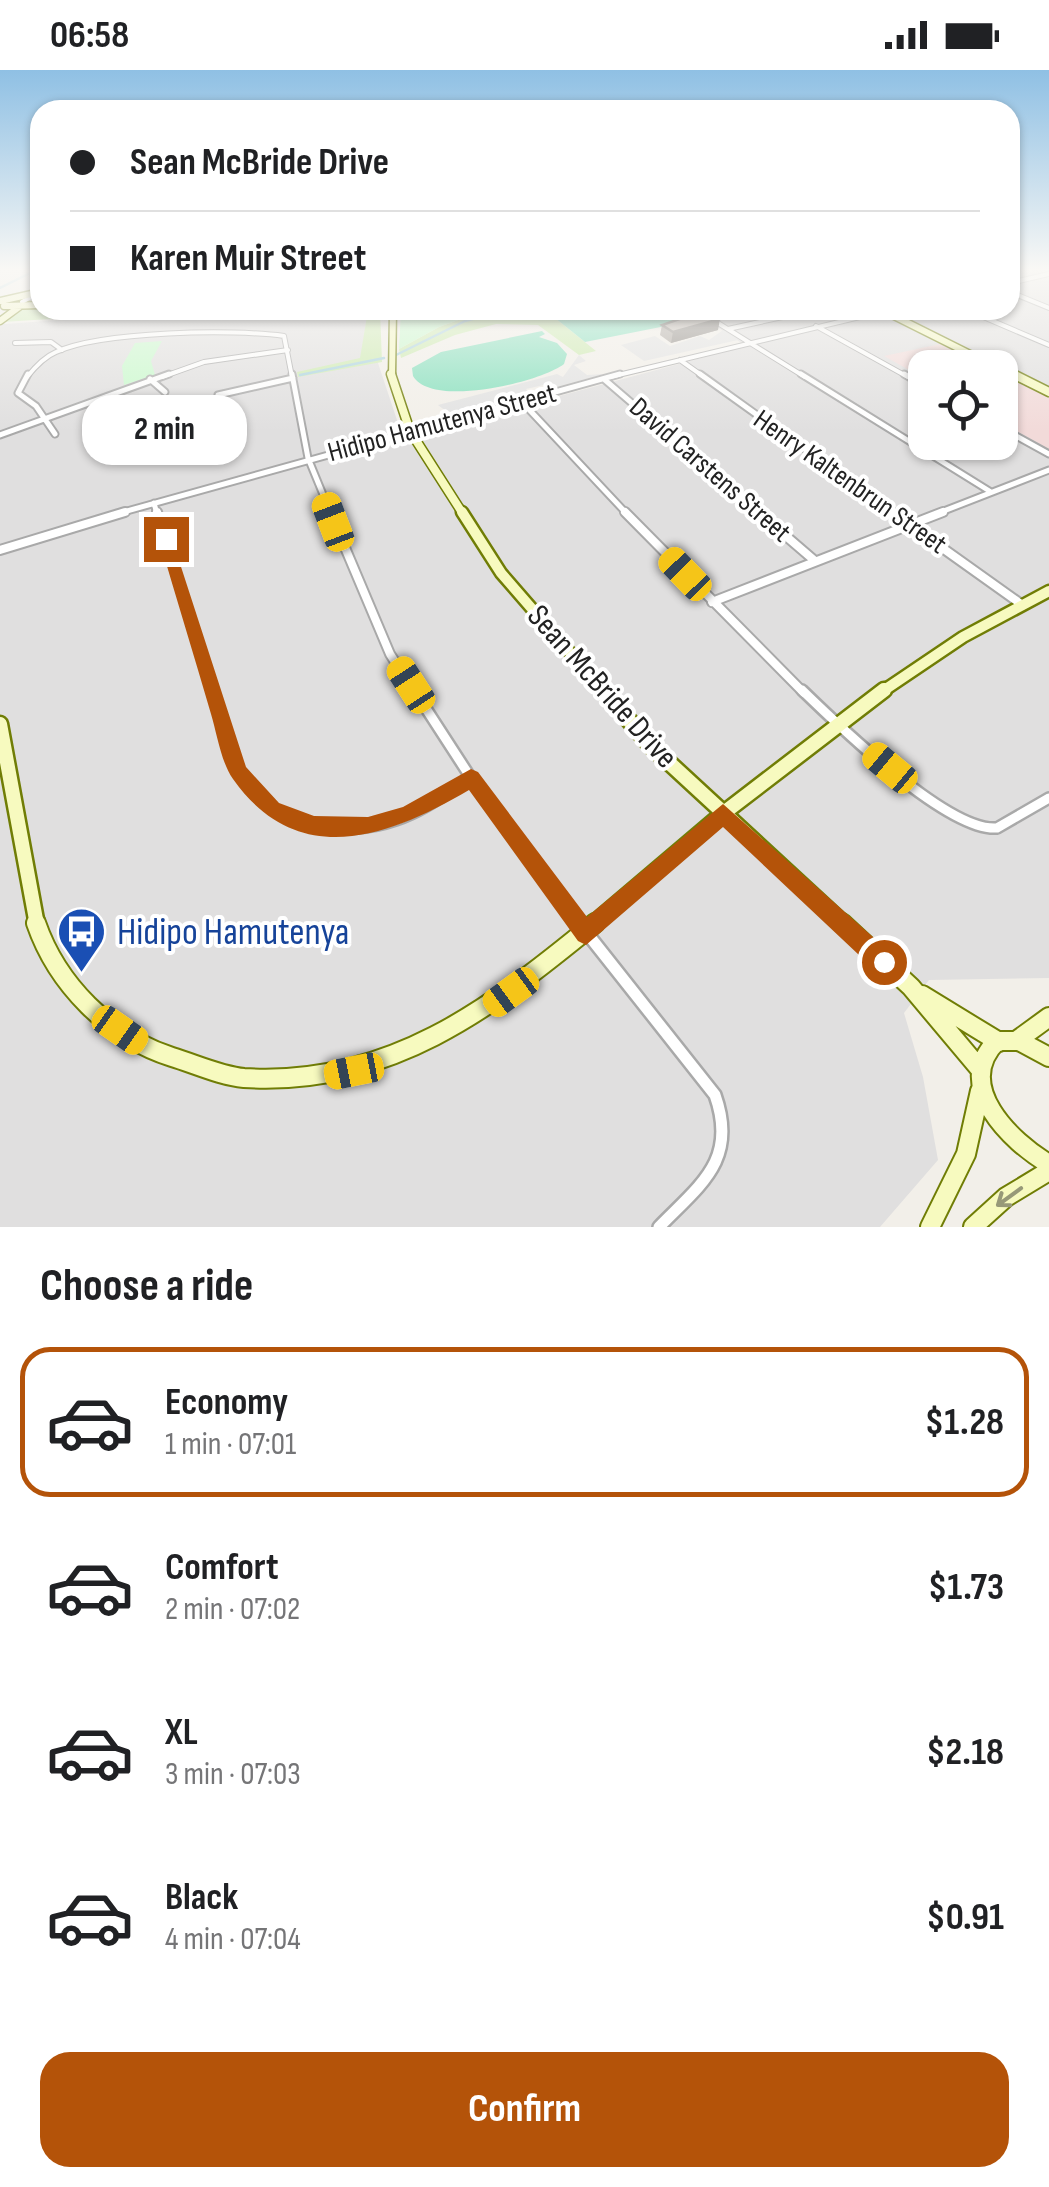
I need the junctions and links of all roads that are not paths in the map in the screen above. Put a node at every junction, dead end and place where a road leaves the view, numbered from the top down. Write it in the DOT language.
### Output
graph roads {
  1 [pos="222,324"];
  2 [pos="279,324"];
  3 [pos="390,324"];
  4 [pos="720,324"];
  5 [pos="751,324"];
  6 [pos="825,324"];
  7 [pos="913,324"];
  8 [pos="999,324"];
  9 [pos="816,326"];
  10 [pos="164,328"];
  11 [pos="728,329"];
  12 [pos="104,332"];
  13 [pos="274,333"];
  14 [pos="219,336"];
  15 [pos="157,339"];
  16 [pos="96,342"];
  17 [pos="748,342"];
  18 [pos="15,343"];
  19 [pos="1049,345"];
  20 [pos="62,350"];
  21 [pos="288,350"];
  22 [pos="964,350"];
  23 [pos="230,357"];
  24 [pos="680,360"];
  25 [pos="230,369"];
  26 [pos="908,377"];
  27 [pos="1018,377"];
  28 [pos="293,378"];
  29 [pos="150,379"];
  30 [pos="604,380"];
  31 [pos="165,392"];
  32 [pos="1049,392"];
  33 [pos="522,402"];
  34 [pos="45,420"];
  35 [pos="410,431"];
  36 [pos="55,434"];
  37 [pos="0,435"];
  38 [pos="222,435"];
  39 [pos="1018,438"];
  40 [pos="1049,454"];
  41 [pos="308,458"];
  42 [pos="1049,470"];
  43 [pos="991,492"];
  44 [pos="154,503"];
  45 [pos="909,522"];
  46 [pos="0,550"];
  47 [pos="814,560"];
  48 [pos="1049,591"];
  49 [pos="712,602"];
  50 [pos="1020,604"];
  51 [pos="0,724"];
  52 [pos="840,726"];
  53 [pos="471,778"];
  54 [pos="1049,798"];
  55 [pos="723,814"];
  56 [pos="586,934"];
  57 [pos="910,987"];
  58 [pos="1049,1017"];
  59 [pos="1008,1041"];
  60 [pos="1049,1057"];
  61 [pos="979,1068"];
  62 [pos="981,1089"];
  63 [pos="1049,1168"];
  64 [pos="659,1227"];
  65 [pos="930,1227"];
  66 [pos="973,1227"];
  1 -- 14 [label="street"];
  2 -- 13 [label="street"];
  3 -- 35 [label="main road, Sean McBride Drive"];
  4 -- 11 [label="street"];
  5 -- 11 [label="street"];
  6 -- 9 [label="street, Hidipo Hamutenya Street"];
  7 -- 22 [label="main road"];
  8 -- 19 [label="street"];
  9 -- 17 [label="street, Hidipo Hamutenya Street"];
  9 -- 26 [label="street"];
  10 -- 15 [label="street"];
  11 -- 17 [label="street"];
  12 -- 16 [label="street"];
  13 -- 14 [label="street"];
  13 -- 21 [label="street"];
  14 -- 15 [label="street"];
  15 -- 16 [label="street"];
  16 -- 20 [label="street"];
  17 -- 24 [label="street, Hidipo Hamutenya Street"];
  17 -- 43 [label="street"];
  18 -- 20 [label="street"];
  20 -- 34 [label="street"];
  21 -- 23 [label="street"];
  21 -- 28 [label="street"];
  23 -- 25 [label="street"];
  23 -- 29 [label="street"];
  24 -- 30 [label="street, Hidipo Hamutenya Street"];
  24 -- 45 [label="street, Henry Kaltenbrun Street"];
  27 -- 32 [label="main road"];
  28 -- 38 [label="street"];
  28 -- 41 [label="street"];
  29 -- 31 [label="street"];
  29 -- 34 [label="street"];
  30 -- 33 [label="street, Hidipo Hamutenya Street"];
  30 -- 47 [label="street, David Carstens Street"];
  33 -- 35 [label="street, Hidipo Hamutenya Street"];
  33 -- 49 [label="street"];
  34 -- 36 [label="street"];
  34 -- 37 [label="street"];
  35 -- 41 [label="street, Hidipo Hamutenya Street"];
  35 -- 55 [label="main road, Sean McBride Drive"];
  39 -- 40 [label="street"];
  41 -- 44 [label="street, Hidipo Hamutenya Street"];
  41 -- 53 [label="street"];
  42 -- 43 [label="street"];
  43 -- 45 [label="street"];
  44 -- 46 [label="street, Hidipo Hamutenya Street"];
  44 -- 53 [label="street"];
  45 -- 47 [label="street"];
  45 -- 50 [label="street, Henry Kaltenbrun Street"];
  47 -- 49 [label="street"];
  48 -- 50 [label="main road"];
  49 -- 52 [label="street"];
  50 -- 52 [label="main road"];
  51 -- 56 [label="main road"];
  52 -- 54 [label="street"];
  52 -- 55 [label="main road"];
  53 -- 56 [label="street"];
  55 -- 56 [label="main road"];
  55 -- 57 [label="main road, Sean McBride Drive"];
  56 -- 64 [label="street"];
  57 -- 59 [label="main road, Sean McBride Drive"];
  57 -- 61 [label="main road, Sean McBride Drive"];
  58 -- 59 [label="main road"];
  59 -- 60 [label="main road, Sean McBride Drive"];
  59 -- 61 [label="main road"];
  61 -- 62 [label="main road"];
  62 -- 63 [label="main road"];
  62 -- 65 [label="main road"];
  63 -- 66 [label="main road, one-way"];
}
